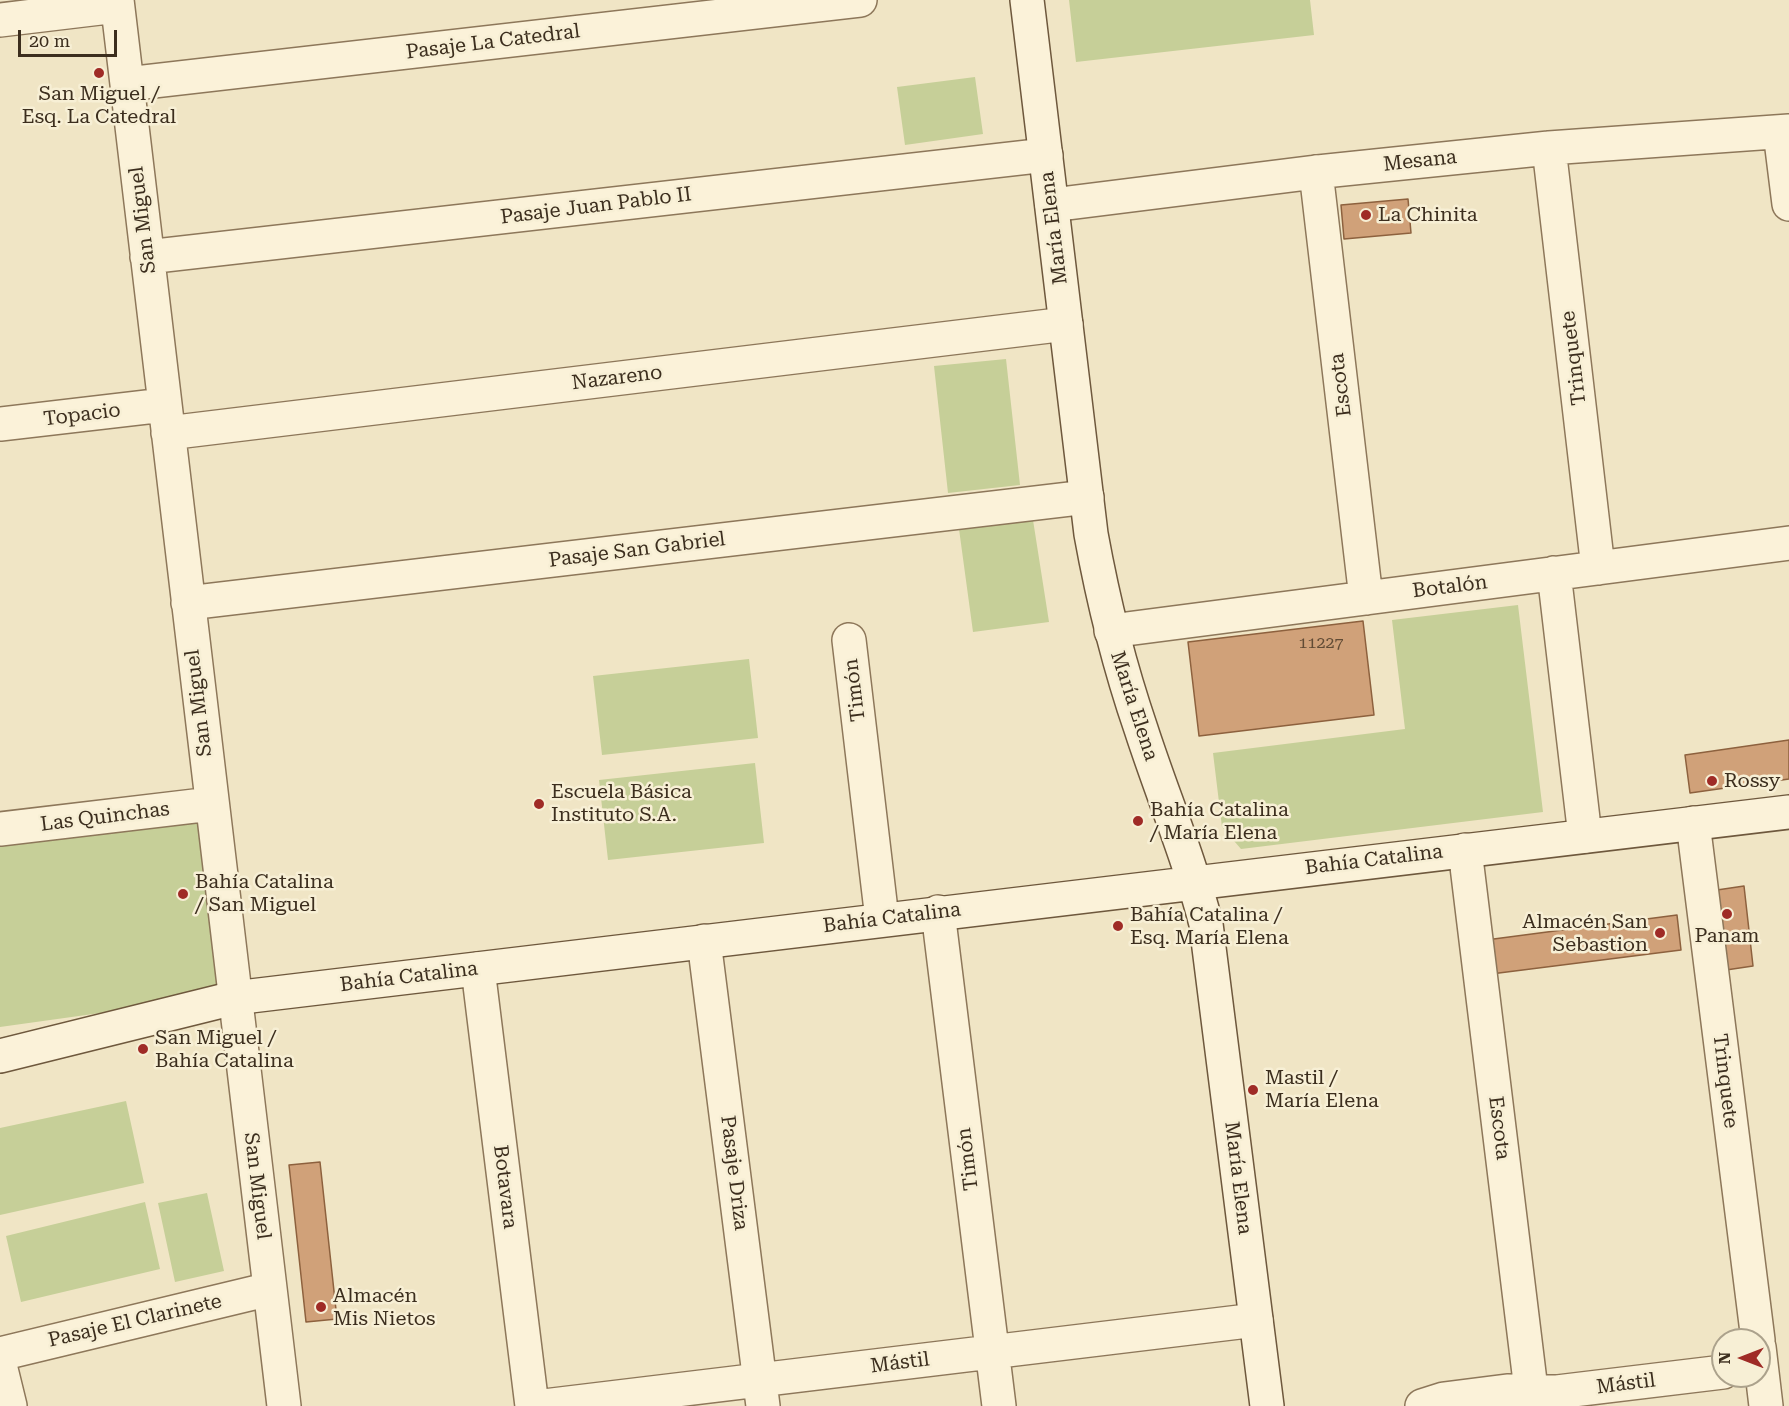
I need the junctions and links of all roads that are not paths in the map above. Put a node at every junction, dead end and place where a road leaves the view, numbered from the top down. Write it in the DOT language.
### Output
graph roads {
  1 [pos="860,0"];
  2 [pos="1027,0"];
  3 [pos="117,3"];
  4 [pos="0,20"];
  5 [pos="127,84"];
  6 [pos="1785,131"];
  7 [pos="1549,148"];
  8 [pos="1046,154"];
  9 [pos="1316,172"];
  10 [pos="1789,204"];
  11 [pos="1052,206"];
  12 [pos="147,257"];
  13 [pos="1066,324"];
  14 [pos="166,419"];
  15 [pos="0,424"];
  16 [pos="1087,497"];
  17 [pos="1789,543"];
  18 [pos="1599,568"];
  19 [pos="1554,573"];
  20 [pos="1366,598"];
  21 [pos="188,603"];
  22 [pos="1111,631"];
  23 [pos="849,640"];
  24 [pos="211,804"];
  25 [pos="1789,812"];
  26 [pos="1693,823"];
  27 [pos="0,829"];
  28 [pos="1585,836"];
  29 [pos="1465,850"];
  30 [pos="1196,882"];
  31 [pos="938,912"];
  32 [pos="882,919"];
  33 [pos="704,941"];
  34 [pos="478,969"];
  35 [pos="234,998"];
  36 [pos="0,1056"];
  37 [pos="270,1289"];
  38 [pos="1256,1320"];
  39 [pos="1761,1328"];
  40 [pos="992,1352"];
  41 [pos="0,1354"];
  42 [pos="0,1365"];
  43 [pos="1711,1373"];
  44 [pos="1766,1388"];
  45 [pos="761,1393"];
  46 [pos="1533,1399"];
  47 [pos="10,1406"];
  48 [pos="284,1406"];
  49 [pos="532,1406"];
  50 [pos="544,1406"];
  51 [pos="999,1406"];
  52 [pos="1267,1406"];
  53 [pos="1422,1406"];
  54 [pos="1766,1406"];
  1 -- 5 [label="street, Pasaje La Catedral"];
  2 -- 8 [label="street, María Elena"];
  3 -- 4 [label="street"];
  3 -- 5 [label="street, San Miguel"];
  5 -- 12 [label="street, San Miguel"];
  6 -- 7 [label="street, Mesana"];
  6 -- 10 [label="street"];
  7 -- 9 [label="street, Mesana"];
  7 -- 18 [label="street, Trinquete"];
  8 -- 11 [label="street, María Elena"];
  8 -- 12 [label="street, Pasaje Juan Pablo II"];
  9 -- 11 [label="street, Mesana"];
  9 -- 20 [label="street, Escota"];
  11 -- 13 [label="street, María Elena"];
  12 -- 14 [label="street, San Miguel"];
  13 -- 14 [label="street, Nazareno"];
  13 -- 16 [label="street, María Elena"];
  14 -- 15 [label="street, Topacio"];
  14 -- 21 [label="street, San Miguel"];
  16 -- 21 [label="street, Pasaje San Gabriel"];
  16 -- 22 [label="street, María Elena"];
  17 -- 18 [label="street, Botalón"];
  18 -- 19 [label="street, Botalón"];
  19 -- 20 [label="street, Botalón"];
  19 -- 28 [label="street"];
  20 -- 22 [label="street, Botalón"];
  21 -- 24 [label="street, San Miguel"];
  22 -- 30 [label="street, María Elena"];
  23 -- 32 [label="street, Timón"];
  24 -- 27 [label="street, Las Quinchas"];
  24 -- 35 [label="street, San Miguel"];
  25 -- 26 [label="street, Bahía Catalina"];
  26 -- 28 [label="street, Bahía Catalina"];
  26 -- 39 [label="street, Trinquete"];
  28 -- 29 [label="street, Bahía Catalina"];
  29 -- 30 [label="street, Bahía Catalina"];
  29 -- 46 [label="street, Escota"];
  30 -- 31 [label="street, Bahía Catalina"];
  30 -- 38 [label="street, María Elena"];
  31 -- 32 [label="street, Bahía Catalina"];
  31 -- 40 [label="street, Timón"];
  32 -- 33 [label="street, Bahía Catalina"];
  33 -- 34 [label="street, Bahía Catalina"];
  33 -- 45 [label="street, Pasaje Driza"];
  34 -- 35 [label="street, Bahía Catalina"];
  34 -- 49 [label="street, Botavara"];
  35 -- 36 [label="street, Bahía Catalina"];
  35 -- 37 [label="street, San Miguel"];
  37 -- 41 [label="street, Pasaje El Clarinete"];
  37 -- 48 [label="street, San Miguel"];
  38 -- 40 [label="street, Mástil"];
  38 -- 52 [label="street, María Elena"];
  40 -- 45 [label="street, Mástil"];
  40 -- 51 [label="street, Timón"];
  42 -- 47 [label="street"];
  43 -- 46 [label="street, Mástil"];
  44 -- 54 [label="street, Trinquete"];
  45 -- 50 [label="street, Mástil"];
  46 -- 53 [label="street, Mástil"];
}
